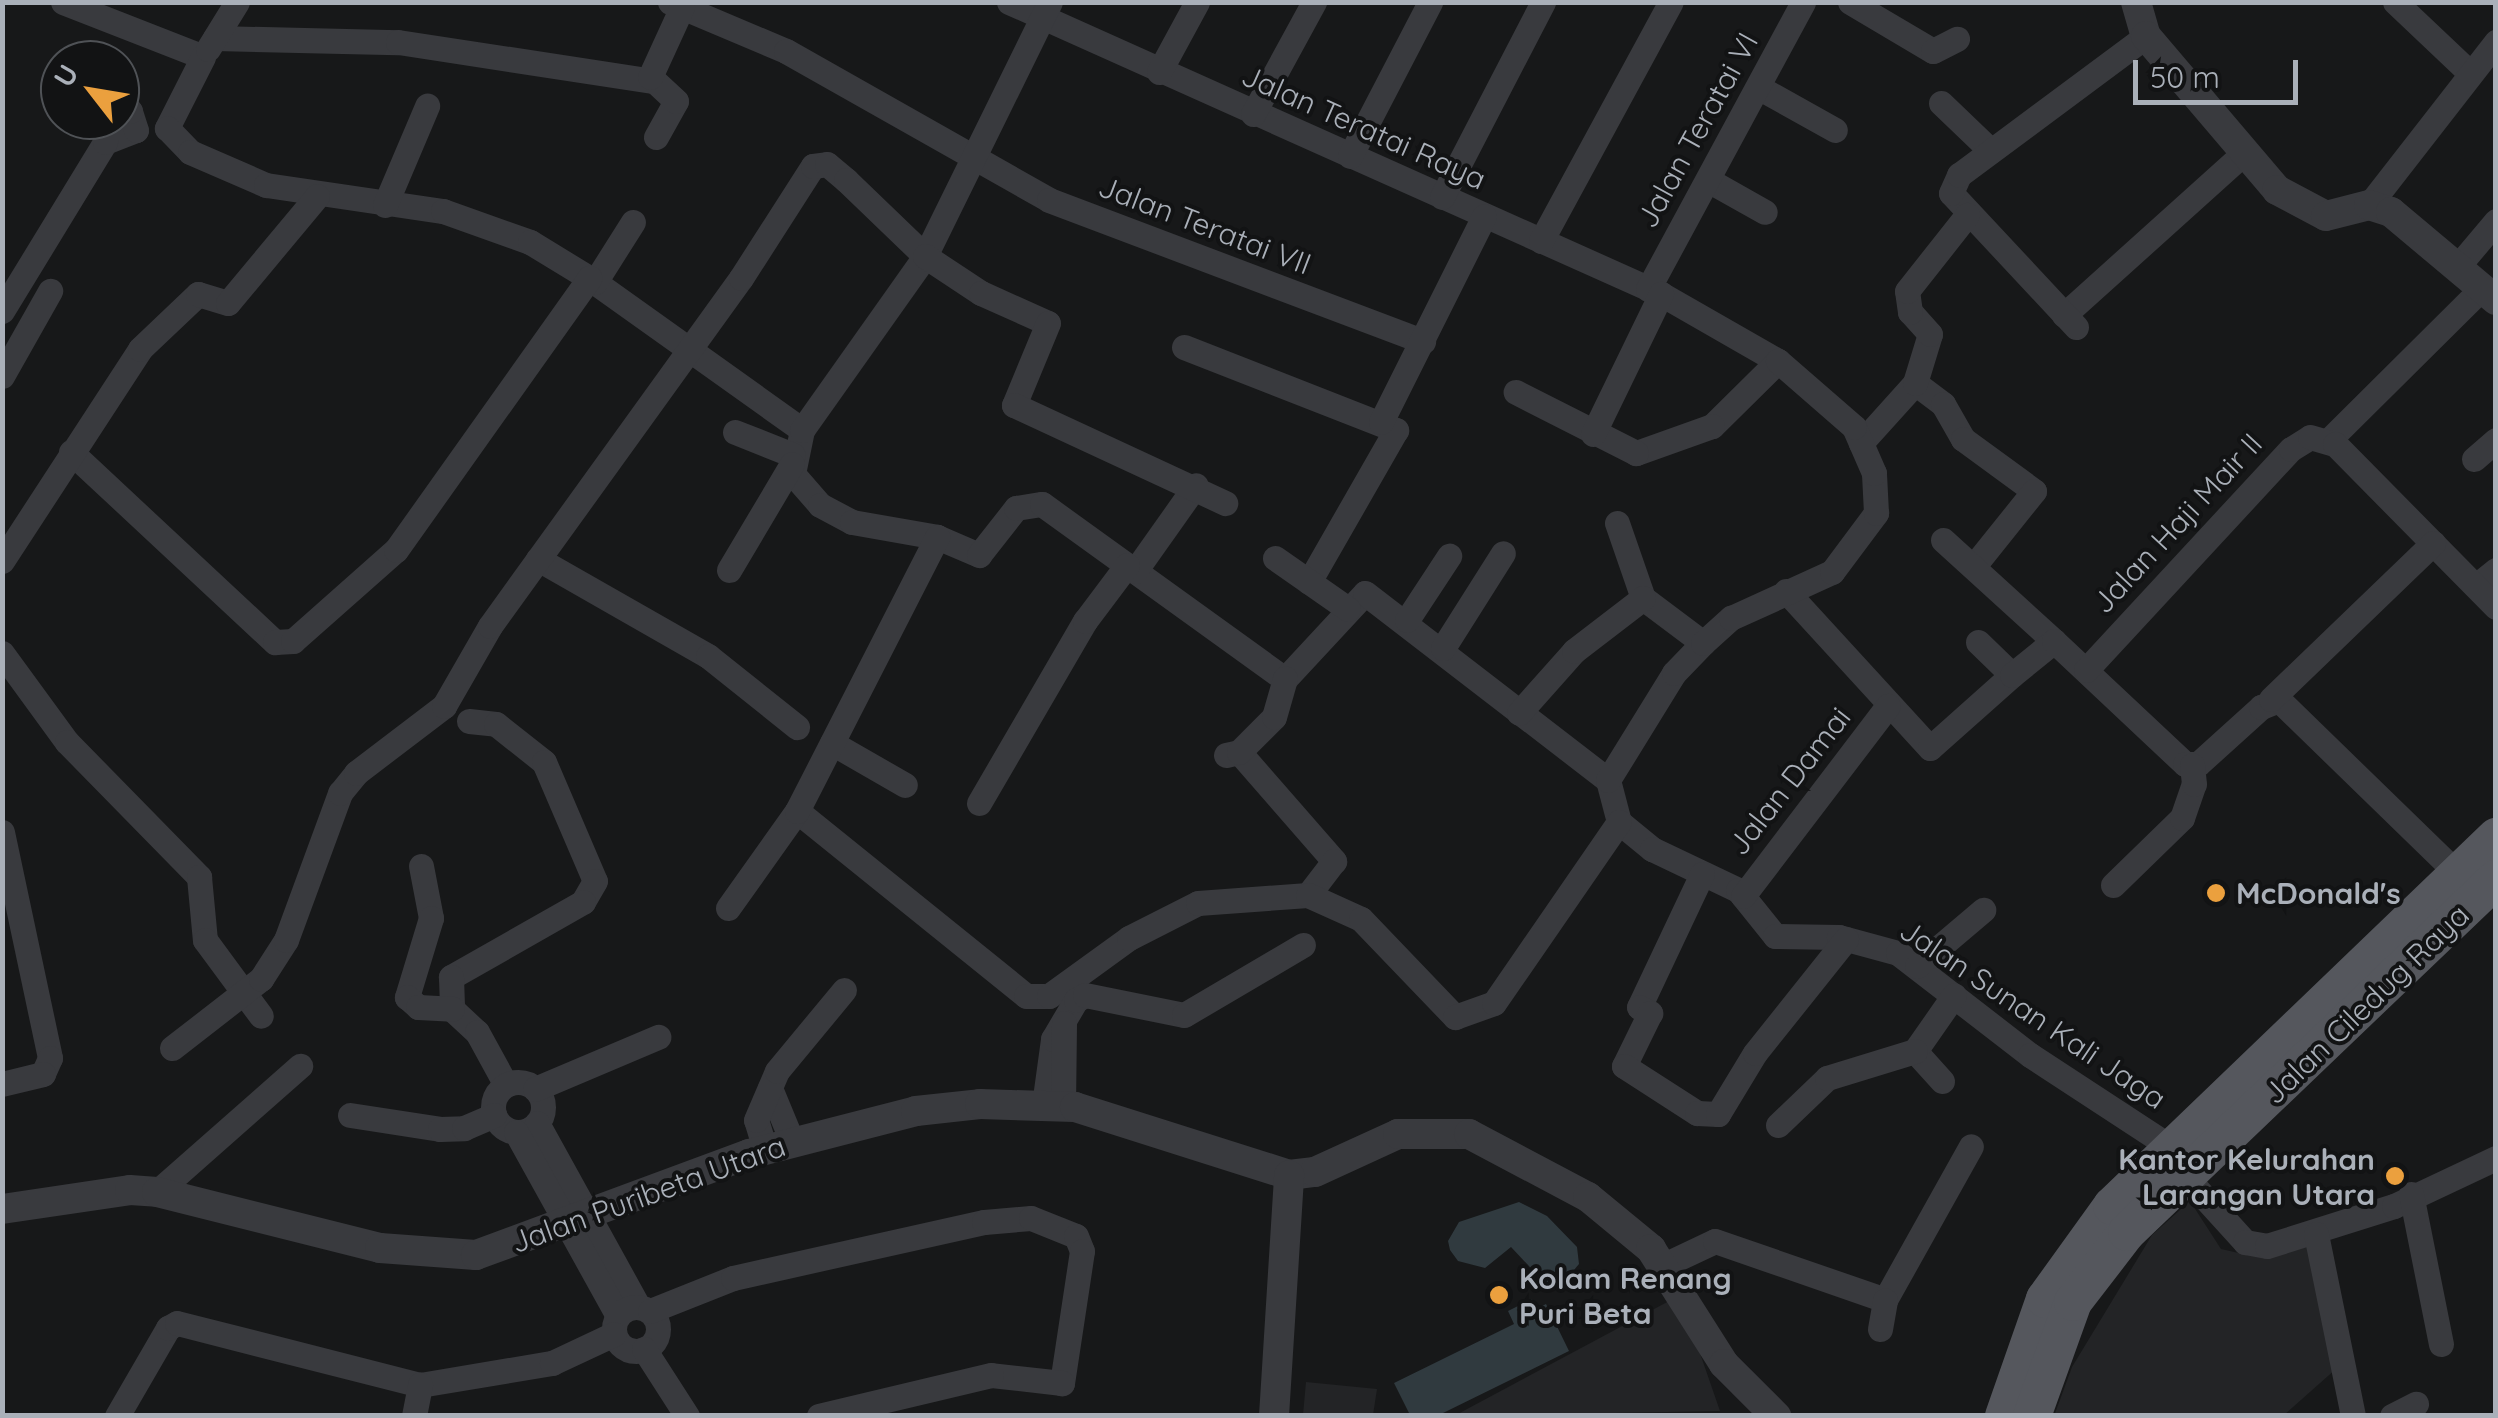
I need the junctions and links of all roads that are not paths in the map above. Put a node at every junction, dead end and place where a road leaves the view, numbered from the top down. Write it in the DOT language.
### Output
graph roads {
  1 [pos="63,2"];
  2 [pos="236,2"];
  3 [pos="1009,2"];
  4 [pos="1197,2"];
  5 [pos="1314,2"];
  6 [pos="1430,2"];
  7 [pos="1543,2"];
  8 [pos="1671,2"];
  9 [pos="1803,2"];
  10 [pos="1850,2"];
  11 [pos="2136,2"];
  12 [pos="2395,2"];
  13 [pos="676,5"];
  14 [pos="1046,11"];
  15 [pos="2146,36"];
  16 [pos="1957,40"];
  17 [pos="2496,42"];
  18 [pos="209,47"];
  19 [pos="1160,72"];
  20 [pos="2469,72"];
  21 [pos="652,81"];
  22 [pos="1758,87"];
  23 [pos="1941,104"];
  24 [pos="428,106"];
  25 [pos="1253,114"];
  26 [pos="1835,130"];
  27 [pos="656,137"];
  28 [pos="100,140"];
  29 [pos="1991,150"];
  30 [pos="2244,154"];
  31 [pos="1350,156"];
  32 [pos="969,160"];
  33 [pos="1708,180"];
  34 [pos="317,196"];
  35 [pos="1442,197"];
  36 [pos="385,205"];
  37 [pos="2369,205"];
  38 [pos="1766,212"];
  39 [pos="1967,215"];
  40 [pos="1484,216"];
  41 [pos="2496,221"];
  42 [pos="633,222"];
  43 [pos="1542,242"];
  44 [pos="925,256"];
  45 [pos="2458,266"];
  46 [pos="592,280"];
  47 [pos="50,291"];
  48 [pos="1655,292"];
  49 [pos="2489,294"];
  50 [pos="2,310"];
  51 [pos="1422,341"];
  52 [pos="11,342"];
  53 [pos="689,348"];
  54 [pos="1184,348"];
  55 [pos="1778,361"];
  56 [pos="2,376"];
  57 [pos="1915,383"];
  58 [pos="1516,392"];
  59 [pos="1382,422"];
  60 [pos="802,430"];
  61 [pos="735,432"];
  62 [pos="1594,434"];
  63 [pos="2496,440"];
  64 [pos="2328,441"];
  65 [pos="1861,443"];
  66 [pos="71,452"];
  67 [pos="2474,458"];
  68 [pos="792,459"];
  69 [pos="1196,485"];
  70 [pos="1225,503"];
  71 [pos="1617,523"];
  72 [pos="937,537"];
  73 [pos="1943,540"];
  74 [pos="2433,542"];
  75 [pos="1503,553"];
  76 [pos="1449,556"];
  77 [pos="1275,558"];
  78 [pos="538,559"];
  79 [pos="2,561"];
  80 [pos="1974,566"];
  81 [pos="1131,568"];
  82 [pos="729,570"];
  83 [pos="2486,578"];
  84 [pos="1309,582"];
  85 [pos="1786,591"];
  86 [pos="1643,598"];
  87 [pos="2496,607"];
  88 [pos="1348,608"];
  89 [pos="1407,620"];
  90 [pos="2054,641"];
  91 [pos="1978,642"];
  92 [pos="1703,643"];
  93 [pos="1443,648"];
  94 [pos="2,653"];
  95 [pos="2086,670"];
  96 [pos="2012,674"];
  97 [pos="1286,680"];
  98 [pos="2271,699"];
  99 [pos="1888,706"];
  100 [pos="1519,713"];
  101 [pos="469,721"];
  102 [pos="797,727"];
  103 [pos="832,743"];
  104 [pos="2192,765"];
  105 [pos="1608,780"];
  106 [pos="905,785"];
  107 [pos="980,803"];
  108 [pos="798,811"];
  109 [pos="1619,822"];
  110 [pos="2,832"];
  111 [pos="2496,838"];
  112 [pos="421,866"];
  113 [pos="1702,874"];
  114 [pos="2477,884"];
  115 [pos="2113,885"];
  116 [pos="1308,895"];
  117 [pos="1743,896"];
  118 [pos="728,908"];
  119 [pos="1983,910"];
  120 [pos="13,927"];
  121 [pos="1846,939"];
  122 [pos="1303,945"];
  123 [pos="1917,966"];
  124 [pos="844,990"];
  125 [pos="240,995"];
  126 [pos="1954,995"];
  127 [pos="1056,1007"];
  128 [pos="452,1009"];
  129 [pos="261,1016"];
  130 [pos="658,1037"];
  131 [pos="172,1048"];
  132 [pos="1914,1052"];
  133 [pos="300,1066"];
  134 [pos="1942,1080"];
  135 [pos="2,1084"];
  136 [pos="506,1086"];
  137 [pos="535,1089"];
  138 [pos="1044,1106"];
  139 [pos="350,1115"];
  140 [pos="494,1115"];
  141 [pos="1778,1124"];
  142 [pos="526,1127"];
  143 [pos="778,1145"];
  144 [pos="1971,1146"];
  145 [pos="2495,1163"];
  146 [pos="2180,1164"];
  147 [pos="1289,1174"];
  148 [pos="157,1192"];
  149 [pos="2411,1194"];
  150 [pos="2,1208"];
  151 [pos="576,1222"];
  152 [pos="2316,1234"];
  153 [pos="1668,1271"];
  154 [pos="1884,1300"];
  155 [pos="630,1317"];
  156 [pos="1880,1328"];
  157 [pos="2441,1344"];
  158 [pos="644,1349"];
  159 [pos="420,1385"];
  160 [pos="2416,1404"];
  161 [pos="117,1416"];
  162 [pos="414,1416"];
  163 [pos="687,1416"];
  164 [pos="819,1416"];
  165 [pos="1274,1416"];
  166 [pos="1776,1416"];
  167 [pos="2004,1416"];
  168 [pos="2032,1416"];
  169 [pos="2354,1416"];
  170 [pos="2392,1416"];
  1 -- 18 [label="street"];
  2 -- 18 [label="street"];
  3 -- 14 [label="street, Jalan Teratai Raya"];
  4 -- 19 [label="street"];
  5 -- 25 [label="street"];
  6 -- 31 [label="street"];
  7 -- 35 [label="street"];
  8 -- 43 [label="street"];
  9 -- 22 [label="street, Jalan Teratai VI"];
  10 -- 16 [label="street"];
  11 -- 15 [label="street"];
  12 -- 20 [label="street"];
  13 -- 21 [label="street"];
  13 -- 32 [label="street, Jalan Teratai VII"];
  14 -- 19 [label="street, Jalan Teratai Raya"];
  14 -- 32 [label="street"];
  15 -- 29 [label="street"];
  15 -- 30 [label="street"];
  17 -- 20 [label="street"];
  18 -- 21 [label="street"];
  18 -- 34 [label="street"];
  19 -- 25 [label="street, Jalan Teratai Raya"];
  20 -- 37 [label="street"];
  21 -- 27 [label="street"];
  22 -- 26 [label="street"];
  22 -- 33 [label="street, Jalan Teratai VI"];
  23 -- 29 [label="street"];
  24 -- 36 [label="street"];
  25 -- 31 [label="street, Jalan Teratai Raya"];
  28 -- 50 [label="street"];
  29 -- 39 [label="street"];
  30 -- 37 [label="street"];
  30 -- 39 [label="street"];
  31 -- 35 [label="street, Jalan Teratai Raya"];
  32 -- 44 [label="street"];
  32 -- 51 [label="street, Jalan Teratai VII"];
  33 -- 38 [label="street"];
  33 -- 48 [label="street, Jalan Teratai VI"];
  34 -- 36 [label="street"];
  34 -- 66 [label="street"];
  35 -- 40 [label="street, Jalan Teratai Raya"];
  36 -- 46 [label="street"];
  37 -- 45 [label="street"];
  39 -- 57 [label="street"];
  40 -- 43 [label="street, Jalan Teratai Raya"];
  40 -- 51 [label="street"];
  41 -- 45 [label="street"];
  42 -- 46 [label="street"];
  43 -- 48 [label="street, Jalan Teratai Raya"];
  44 -- 53 [label="street"];
  44 -- 60 [label="street"];
  44 -- 69 [label="street"];
  45 -- 49 [label="street"];
  46 -- 53 [label="street"];
  46 -- 66 [label="street"];
  47 -- 52 [label="street"];
  48 -- 55 [label="street, Jalan Teratai Raya"];
  48 -- 62 [label="street, Jalan Teratai VI"];
  49 -- 64 [label="street"];
  51 -- 59 [label="street"];
  52 -- 56 [label="street"];
  53 -- 60 [label="street"];
  53 -- 78 [label="street"];
  54 -- 59 [label="street"];
  55 -- 62 [label="street"];
  55 -- 65 [label="street, Jalan Teratai Raya"];
  57 -- 65 [label="street"];
  57 -- 80 [label="street"];
  58 -- 62 [label="street"];
  59 -- 84 [label="street"];
  60 -- 68 [label="street"];
  61 -- 68 [label="street"];
  63 -- 67 [label="street"];
  64 -- 74 [label="street"];
  64 -- 95 [label="street, Jalan Haji Mair II"];
  65 -- 85 [label="street"];
  66 -- 79 [label="street"];
  68 -- 72 [label="street"];
  68 -- 82 [label="street"];
  69 -- 70 [label="street"];
  69 -- 81 [label="street"];
  71 -- 86 [label="street"];
  72 -- 81 [label="street"];
  72 -- 103 [label="street"];
  73 -- 80 [label="street"];
  74 -- 83 [label="street"];
  74 -- 98 [label="street"];
  75 -- 93 [label="street"];
  76 -- 89 [label="street"];
  77 -- 84 [label="street"];
  78 -- 102 [label="street"];
  78 -- 125 [label="street"];
  80 -- 90 [label="street"];
  81 -- 97 [label="street"];
  81 -- 107 [label="street"];
  83 -- 87 [label="street"];
  84 -- 88 [label="street"];
  85 -- 92 [label="street"];
  85 -- 99 [label="street"];
  86 -- 92 [label="street"];
  86 -- 100 [label="street"];
  88 -- 89 [label="street"];
  88 -- 97 [label="street"];
  89 -- 93 [label="street"];
  90 -- 95 [label="street"];
  90 -- 96 [label="street"];
  91 -- 96 [label="street"];
  92 -- 105 [label="street"];
  93 -- 100 [label="street"];
  94 -- 125 [label="street"];
  95 -- 104 [label="street"];
  96 -- 99 [label="street"];
  97 -- 116 [label="street"];
  98 -- 104 [label="street"];
  98 -- 114 [label="street"];
  99 -- 117 [label="street, Jalan Damai"];
  100 -- 105 [label="street"];
  101 -- 128 [label="street"];
  103 -- 106 [label="street"];
  103 -- 108 [label="street"];
  104 -- 115 [label="street"];
  105 -- 109 [label="street"];
  108 -- 118 [label="street"];
  108 -- 127 [label="street"];
  109 -- 113 [label="street, Jalan Sunan Kali Jaga"];
  109 -- 116 [label="street"];
  110 -- 120 [label="street"];
  111 -- 114 [label="main road, Jalan Ciledug Raya"];
  112 -- 128 [label="street"];
  113 -- 117 [label="street, Jalan Sunan Kali Jaga"];
  113 -- 121 [label="street"];
  114 -- 146 [label="main road, Jalan Ciledug Raya"];
  116 -- 127 [label="street"];
  117 -- 121 [label="street, Jalan Sunan Kali Jaga"];
  119 -- 123 [label="street"];
  120 -- 135 [label="street"];
  121 -- 123 [label="street, Jalan Sunan Kali Jaga"];
  122 -- 127 [label="street"];
  123 -- 126 [label="street, Jalan Sunan Kali Jaga"];
  124 -- 143 [label="street"];
  125 -- 129 [label="street"];
  125 -- 131 [label="street"];
  126 -- 132 [label="street"];
  126 -- 146 [label="street, Jalan Sunan Kali Jaga"];
  127 -- 138 [label="street"];
  127 -- 138 [label="street"];
  128 -- 136 [label="street"];
  130 -- 137 [label="street"];
  132 -- 134 [label="street"];
  132 -- 141 [label="street"];
  133 -- 148 [label="street"];
  136 -- 137 [label="street"];
  136 -- 140 [label="street"];
  137 -- 142 [label="street"];
  138 -- 143 [label="street, Jalan Puribeta Utara"];
  138 -- 147 [label="street, Jalan Puribeta Utara"];
  139 -- 140 [label="street"];
  140 -- 142 [label="street"];
  142 -- 151 [label="street"];
  143 -- 151 [label="street, Jalan Puribeta Utara"];
  144 -- 154 [label="street"];
  145 -- 149 [label="street"];
  146 -- 152 [label="street, Jalan Sunan Kali Jaga"];
  146 -- 167 [label="main road, Jalan Ciledug Raya"];
  146 -- 168 [label="main road, Jalan Ciledug Raya"];
  147 -- 153 [label="street"];
  147 -- 165 [label="street"];
  148 -- 150 [label="street, Jalan Puribeta Utara"];
  148 -- 151 [label="street, Jalan Puribeta Utara"];
  149 -- 152 [label="street"];
  149 -- 157 [label="street"];
  151 -- 155 [label="street"];
  152 -- 169 [label="street"];
  153 -- 154 [label="street"];
  153 -- 166 [label="street"];
  154 -- 156 [label="street"];
  155 -- 158 [label="street"];
  155 -- 158 [label="street"];
  155 -- 159 [label="street"];
  155 -- 164 [label="street"];
  158 -- 163 [label="street"];
  159 -- 161 [label="street"];
  159 -- 162 [label="street"];
  160 -- 170 [label="street"];
}
